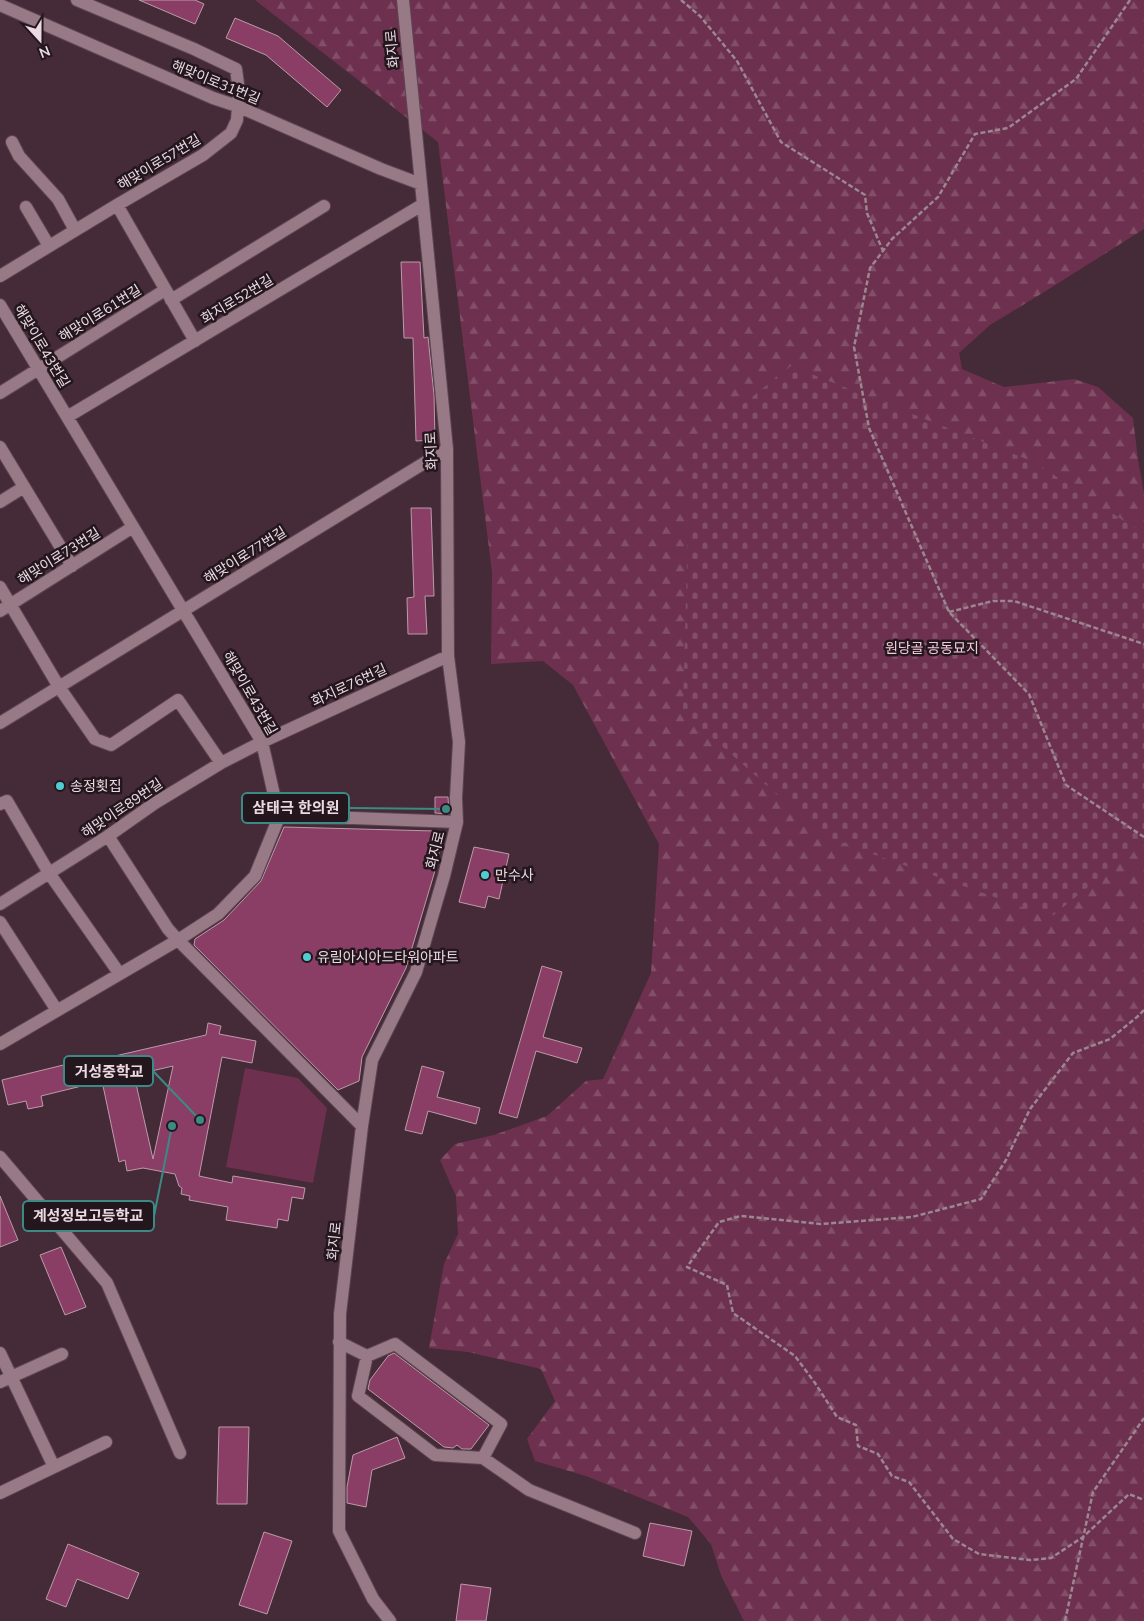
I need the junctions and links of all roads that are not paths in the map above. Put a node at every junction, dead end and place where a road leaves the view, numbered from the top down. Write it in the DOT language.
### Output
graph roads {
  1 [pos="77,0"];
  2 [pos="403,0"];
  3 [pos="0,5"];
  4 [pos="237,106"];
  5 [pos="12,142"];
  6 [pos="420,184"];
  7 [pos="116,205"];
  8 [pos="422,205"];
  9 [pos="324,206"];
  10 [pos="26,207"];
  11 [pos="75,230"];
  12 [pos="49,246"];
  13 [pos="0,276"];
  14 [pos="168,295"];
  15 [pos="0,305"];
  16 [pos="195,341"];
  17 [pos="39,369"];
  18 [pos="0,393"];
  19 [pos="67,417"];
  20 [pos="0,447"];
  21 [pos="447,449"];
  22 [pos="24,487"];
  23 [pos="0,502"];
  24 [pos="133,527"];
  25 [pos="72,566"];
  26 [pos="0,587"];
  27 [pos="5,607"];
  28 [pos="184,610"];
  29 [pos="448,656"];
  30 [pos="59,687"];
  31 [pos="0,723"];
  32 [pos="262,742"];
  33 [pos="221,763"];
  34 [pos="0,804"];
  35 [pos="279,817"];
  36 [pos="457,822"];
  37 [pos="108,836"];
  38 [pos="49,873"];
  39 [pos="0,904"];
  40 [pos="0,922"];
  41 [pos="178,940"];
  42 [pos="119,974"];
  43 [pos="56,1009"];
  44 [pos="1,1042"];
  45 [pos="362,1126"];
  46 [pos="0,1157"];
  47 [pos="339,1342"];
  48 [pos="0,1353"];
  49 [pos="62,1354"];
  50 [pos="367,1356"];
  51 [pos="6,1379"];
  52 [pos="106,1442"];
  53 [pos="180,1453"];
  54 [pos="484,1458"];
  55 [pos="54,1467"];
  56 [pos="0,1493"];
  57 [pos="635,1533"];
  58 [pos="390,1621"];
  1 -- 4 [label="street, 해맞이로57번길"];
  2 -- 6 [label="street, 화지로"];
  3 -- 4 [label="street, 해맞이로31번길"];
  4 -- 6 [label="street, 해맞이로31번길"];
  4 -- 7 [label="street, 해맞이로57번길"];
  5 -- 11 [label="street"];
  6 -- 8 [label="street, 화지로"];
  7 -- 11 [label="street, 해맞이로57번길"];
  7 -- 14 [label="street"];
  8 -- 16 [label="street, 화지로52번길"];
  8 -- 21 [label="street, 화지로"];
  9 -- 14 [label="street, 해맞이로61번길"];
  10 -- 12 [label="street"];
  11 -- 12 [label="street, 해맞이로57번길"];
  12 -- 13 [label="street, 해맞이로57번길"];
  14 -- 16 [label="street"];
  14 -- 17 [label="street, 해맞이로61번길"];
  15 -- 17 [label="street, 해맞이로43번길"];
  16 -- 19 [label="street, 화지로52번길"];
  17 -- 18 [label="street, 해맞이로61번길"];
  17 -- 19 [label="street, 해맞이로43번길"];
  19 -- 24 [label="street, 해맞이로43번길"];
  20 -- 22 [label="street"];
  21 -- 28 [label="street, 해맞이로77번길"];
  21 -- 29 [label="street, 화지로"];
  22 -- 23 [label="street"];
  22 -- 25 [label="street"];
  24 -- 25 [label="street, 해맞이로73번길"];
  24 -- 28 [label="street, 해맞이로43번길"];
  25 -- 27 [label="street, 해맞이로73번길"];
  26 -- 27 [label="street"];
  27 -- 30 [label="street"];
  28 -- 30 [label="street, 해맞이로77번길"];
  28 -- 32 [label="street, 해맞이로43번길"];
  29 -- 32 [label="street, 화지로76번길"];
  29 -- 36 [label="street, 화지로"];
  30 -- 31 [label="street, 해맞이로77번길"];
  30 -- 33 [label="street"];
  32 -- 33 [label="street, 해맞이로89번길"];
  32 -- 35 [label="street, 해맞이로43번길"];
  33 -- 37 [label="street, 해맞이로89번길"];
  34 -- 38 [label="street"];
  35 -- 36 [label="street"];
  35 -- 41 [label="street"];
  36 -- 45 [label="street, 화지로"];
  37 -- 38 [label="street, 해맞이로89번길"];
  37 -- 41 [label="street"];
  38 -- 39 [label="street, 해맞이로89번길"];
  38 -- 42 [label="street"];
  40 -- 43 [label="street"];
  41 -- 42 [label="street"];
  41 -- 45 [label="street"];
  42 -- 43 [label="street"];
  43 -- 44 [label="street"];
  45 -- 47 [label="street, 화지로"];
  46 -- 53 [label="street"];
  47 -- 50 [label="street"];
  47 -- 58 [label="street, 화지로"];
  48 -- 51 [label="street"];
  49 -- 51 [label="street"];
  50 -- 54 [label="street"];
  50 -- 54 [label="street"];
  51 -- 55 [label="street"];
  52 -- 55 [label="street"];
  54 -- 57 [label="street"];
  55 -- 56 [label="street"];
}
